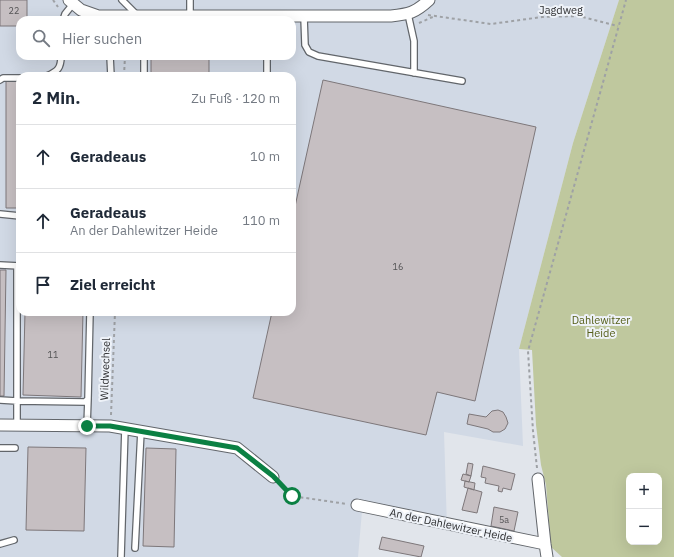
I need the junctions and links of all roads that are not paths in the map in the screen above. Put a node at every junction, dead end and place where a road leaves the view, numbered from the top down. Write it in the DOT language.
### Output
graph roads {
  1 [pos="122,0"];
  2 [pos="190,0"];
  3 [pos="429,0"];
  4 [pos="71,2"];
  5 [pos="408,14"];
  6 [pos="64,16"];
  7 [pos="98,16"];
  8 [pos="140,16"];
  9 [pos="190,16"];
  10 [pos="296,17"];
  11 [pos="304,17"];
  12 [pos="61,60"];
  13 [pos="110,60"];
  14 [pos="144,60"];
  15 [pos="267,60"];
  16 [pos="56,72"];
  17 [pos="111,72"];
  18 [pos="144,72"];
  19 [pos="267,72"];
  20 [pos="414,72"];
  21 [pos="16,78"];
  22 [pos="0,80"];
  23 [pos="462,82"];
  24 [pos="0,214"];
  25 [pos="16,216"];
  26 [pos="0,265"];
  27 [pos="16,266"];
  28 [pos="18,316"];
  29 [pos="90,316"];
  30 [pos="88,399"];
  31 [pos="0,400"];
  32 [pos="17,401"];
  33 [pos="0,425"];
  34 [pos="17,426"];
  35 [pos="87,426"];
  36 [pos="125,428"];
  37 [pos="141,431"];
  38 [pos="0,448"];
  39 [pos="15,448"];
  40 [pos="273,476"];
  41 [pos="538,479"];
  42 [pos="357,505"];
  43 [pos="14,540"];
  44 [pos="0,544"];
  45 [pos="545,544"];
  46 [pos="135,548"];
  47 [pos="121,557"];
  48 [pos="547,557"];
  1 -- 8 [label="lane"];
  2 -- 9 [label="lane"];
  3 -- 5 [label="street"];
  4 -- 6 [label="lane"];
  4 -- 7 [label="street"];
  5 -- 11 [label="street"];
  5 -- 20 [label="lane"];
  10 -- 11 [label="street"];
  11 -- 20 [label="lane"];
  12 -- 16 [label="lane"];
  13 -- 17 [label="lane"];
  14 -- 18 [label="lane"];
  15 -- 19 [label="lane"];
  20 -- 23 [label="lane"];
  21 -- 22 [label="lane"];
  24 -- 25 [label="lane"];
  26 -- 27 [label="lane"];
  28 -- 32 [label="lane"];
  29 -- 30 [label="lane"];
  30 -- 32 [label="lane"];
  30 -- 35 [label="lane"];
  31 -- 32 [label="lane"];
  32 -- 34 [label="lane"];
  33 -- 34 [label="street"];
  34 -- 35 [label="street"];
  35 -- 36 [label="street"];
  36 -- 37 [label="street"];
  36 -- 47 [label="lane"];
  37 -- 40 [label="street"];
  37 -- 46 [label="lane"];
  38 -- 39 [label="lane"];
  41 -- 45 [label="street"];
  42 -- 45 [label="street, An der Dahlewitzer Heide"];
  43 -- 44 [label="lane"];
  45 -- 48 [label="street"];
}
